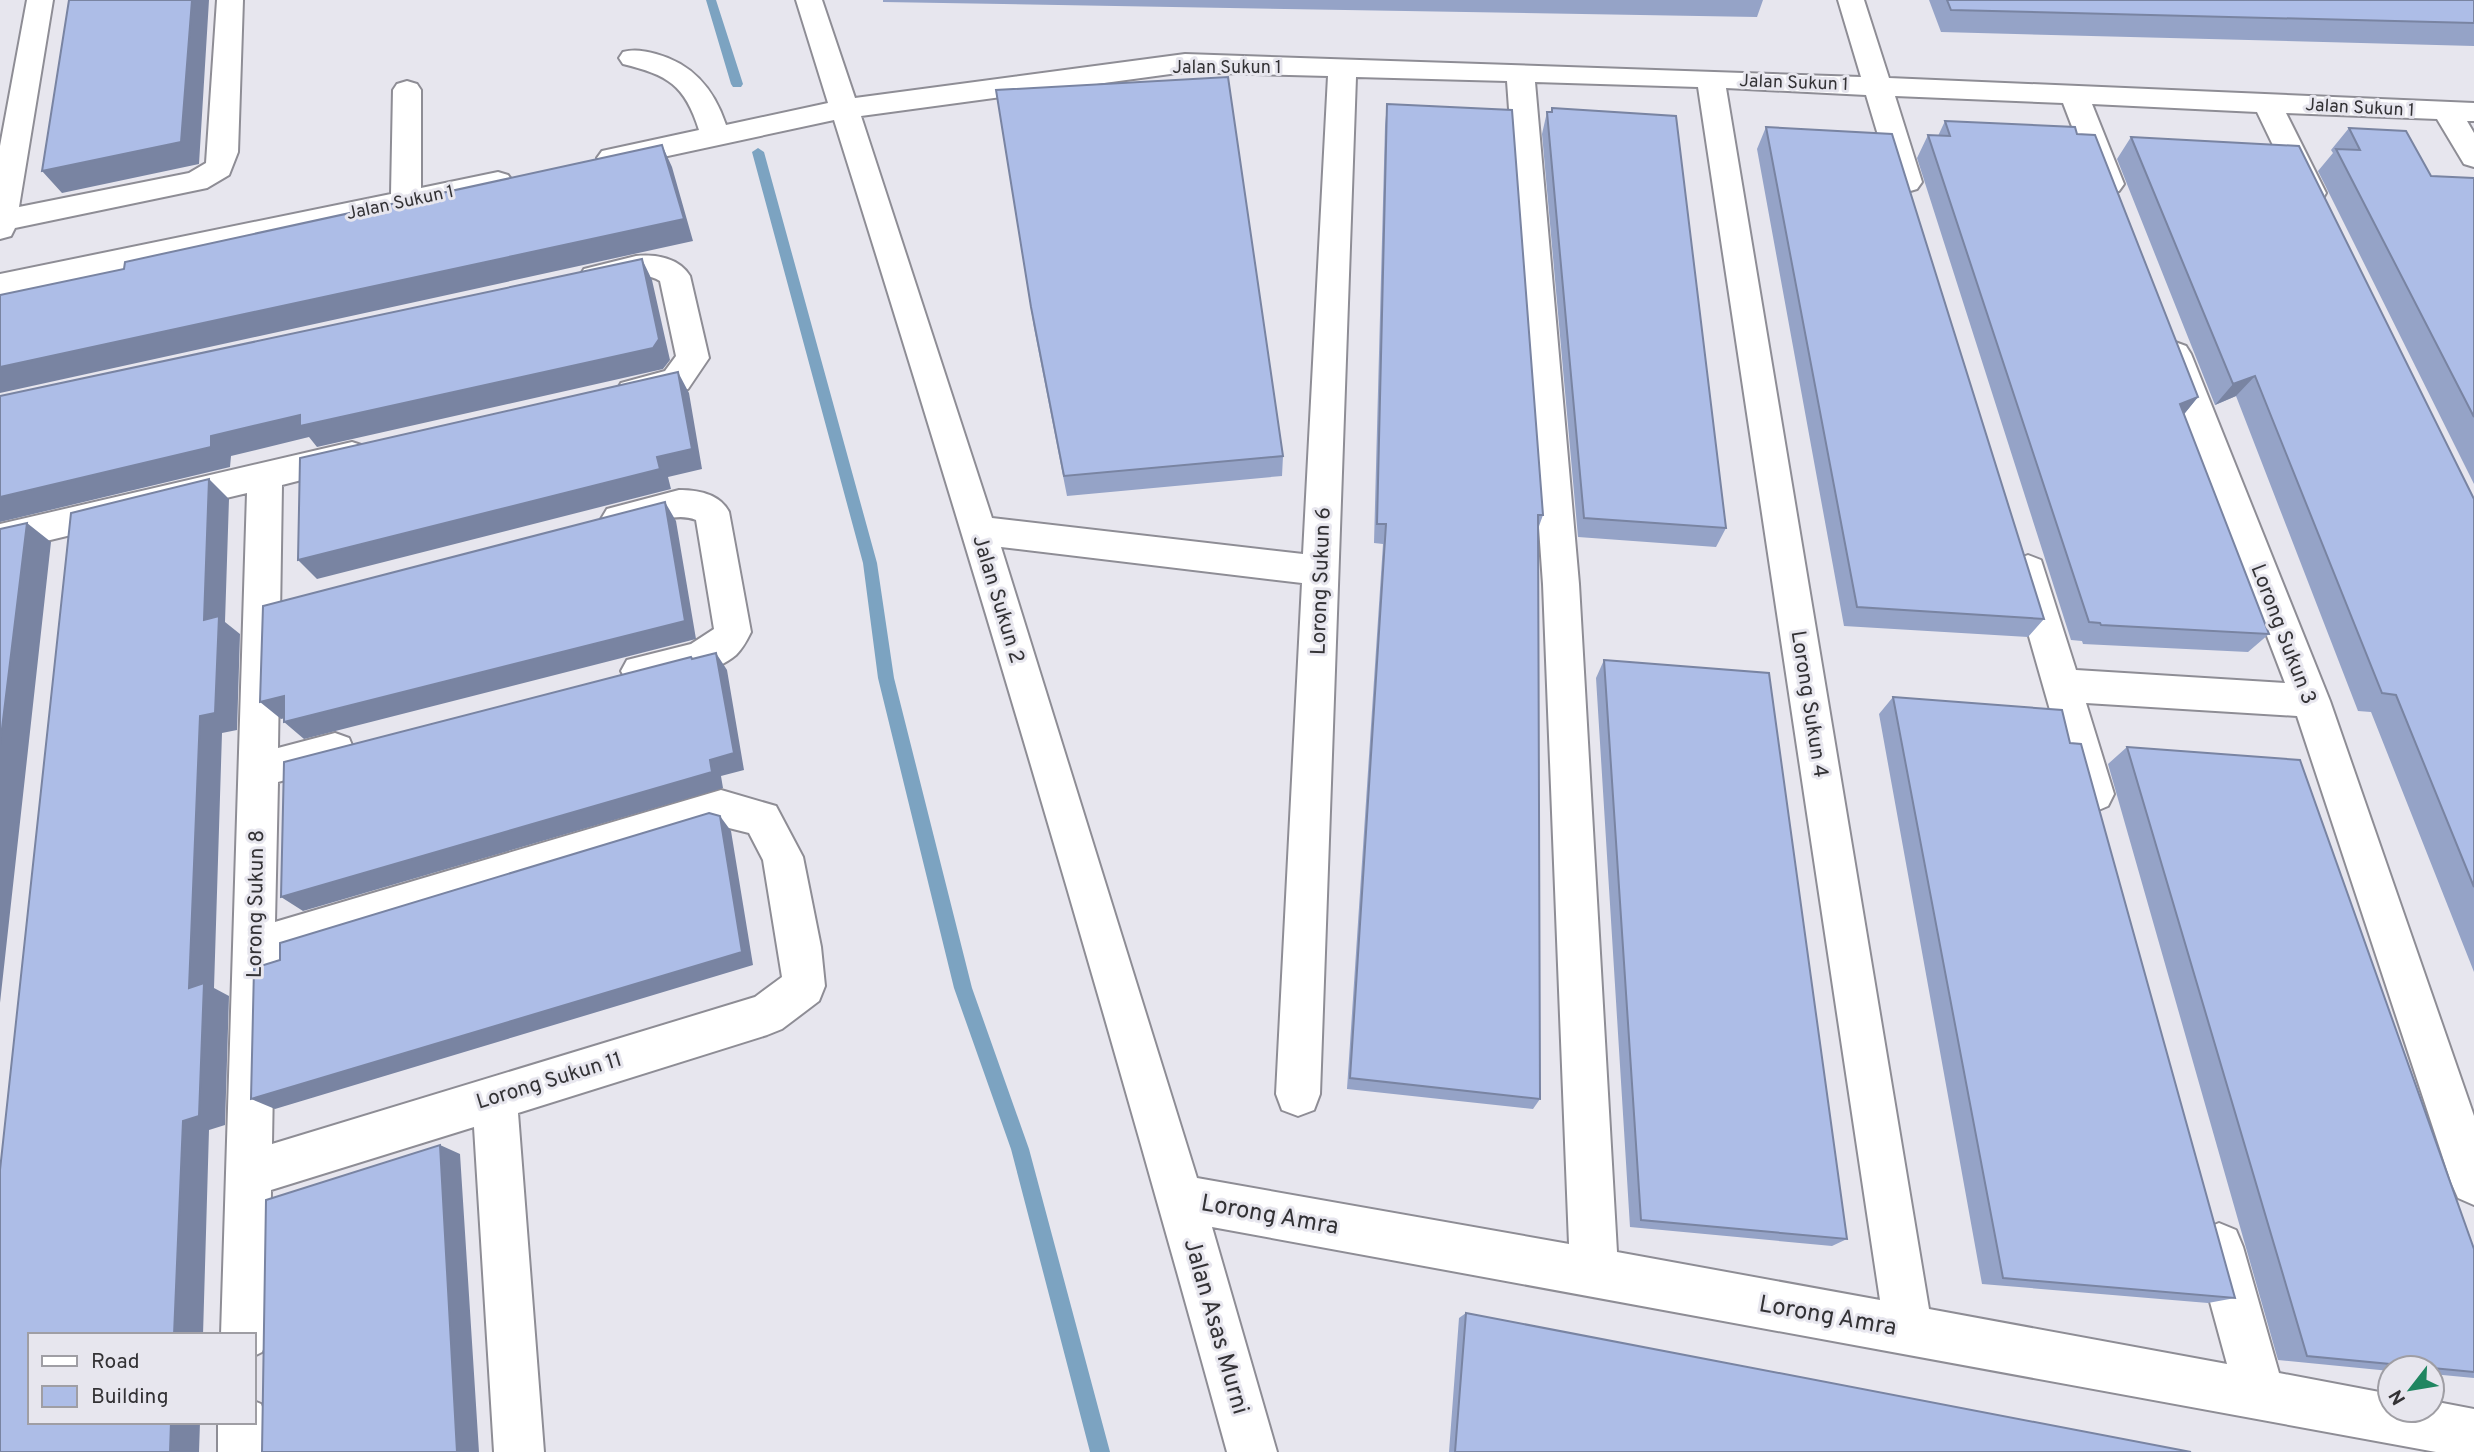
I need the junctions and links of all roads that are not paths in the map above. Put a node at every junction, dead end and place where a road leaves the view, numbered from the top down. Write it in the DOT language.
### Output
graph roads {
  1 [pos="40,0"];
  2 [pos="230,0"];
  3 [pos="809,0"];
  4 [pos="1850,0"];
  5 [pos="633,58"];
  6 [pos="1342,69"];
  7 [pos="1520,74"];
  8 [pos="1711,79"];
  9 [pos="1877,86"];
  10 [pos="407,90"];
  11 [pos="2074,94"];
  12 [pos="2267,102"];
  13 [pos="845,109"];
  14 [pos="2460,111"];
  15 [pos="715,136"];
  16 [pos="2474,157"];
  17 [pos="581,164"];
  18 [pos="527,176"];
  19 [pos="407,201"];
  20 [pos="2119,210"];
  21 [pos="2322,214"];
  22 [pos="1919,219"];
  23 [pos="0,223"];
  24 [pos="568,283"];
  25 [pos="0,285"];
  26 [pos="2164,326"];
  27 [pos="605,398"];
  28 [pos="388,447"];
  29 [pos="265,474"];
  30 [pos="74,520"];
  31 [pos="593,526"];
  32 [pos="978,530"];
  33 [pos="0,538"];
  34 [pos="2018,539"];
  35 [pos="69,562"];
  36 [pos="1320,571"];
  37 [pos="603,681"];
  38 [pos="2064,685"];
  39 [pos="2311,701"];
  40 [pos="365,742"];
  41 [pos="259,770"];
  42 [pos="2105,832"];
  43 [pos="254,948"];
  44 [pos="1298,1094"];
  45 [pos="494,1097"];
  46 [pos="249,1174"];
  47 [pos="2474,1182"];
  48 [pos="1182,1199"];
  49 [pos="2208,1207"];
  50 [pos="1594,1272"];
  51 [pos="1908,1329"];
  52 [pos="245,1333"];
  53 [pos="2260,1394"];
  54 [pos="243,1424"];
  55 [pos="2456,1438"];
  56 [pos="243,1452"];
  57 [pos="519,1452"];
  58 [pos="1252,1452"];
  1 -- 23 [label="street"];
  2 -- 23 [label="street"];
  3 -- 13 [label="street, Jalan Sukun 2"];
  4 -- 9 [label="street"];
  5 -- 15 [label="street"];
  6 -- 7 [label="street, Jalan Sukun 1"];
  6 -- 13 [label="street, Jalan Sukun 1"];
  6 -- 36 [label="street, Lorong Sukun 6"];
  7 -- 8 [label="street, Jalan Sukun 1"];
  7 -- 50 [label="street"];
  8 -- 9 [label="street, Jalan Sukun 1"];
  8 -- 51 [label="street, Lorong Sukun 4"];
  9 -- 11 [label="street, Jalan Sukun 1"];
  9 -- 22 [label="street"];
  10 -- 19 [label="street"];
  11 -- 12 [label="street, Jalan Sukun 1"];
  11 -- 20 [label="street"];
  12 -- 14 [label="street, Jalan Sukun 1"];
  12 -- 21 [label="street"];
  13 -- 15 [label="street, Jalan Sukun 1"];
  13 -- 32 [label="street, Jalan Sukun 2"];
  14 -- 16 [label="street"];
  15 -- 17 [label="street, Jalan Sukun 1"];
  18 -- 19 [label="street, Jalan Sukun 1"];
  19 -- 25 [label="street, Jalan Sukun 1"];
  24 -- 27 [label="street"];
  26 -- 39 [label="street, Lorong Sukun 3"];
  28 -- 29 [label="street"];
  29 -- 30 [label="street"];
  29 -- 41 [label="street, Lorong Sukun 8"];
  30 -- 33 [label="street"];
  30 -- 35 [label="street"];
  31 -- 37 [label="street"];
  32 -- 36 [label="street"];
  32 -- 48 [label="street, Jalan Sukun 2"];
  34 -- 38 [label="street"];
  36 -- 44 [label="street, Lorong Sukun 6"];
  38 -- 39 [label="street"];
  38 -- 42 [label="street"];
  39 -- 47 [label="street, Lorong Sukun 3"];
  40 -- 41 [label="street"];
  41 -- 43 [label="street, Lorong Sukun 8"];
  43 -- 45 [label="street, Lorong Sukun 11"];
  43 -- 46 [label="street, Lorong Sukun 8"];
  45 -- 46 [label="street, Lorong Sukun 11"];
  45 -- 57 [label="street"];
  46 -- 52 [label="street, Lorong Sukun 8"];
  48 -- 50 [label="street, Lorong Amra"];
  48 -- 58 [label="street, Jalan Asas Murni"];
  49 -- 53 [label="street"];
  50 -- 51 [label="street, Lorong Amra"];
  51 -- 53 [label="street, Lorong Amra"];
  53 -- 55 [label="street, Lorong Amra"];
  54 -- 56 [label="street"];
}
